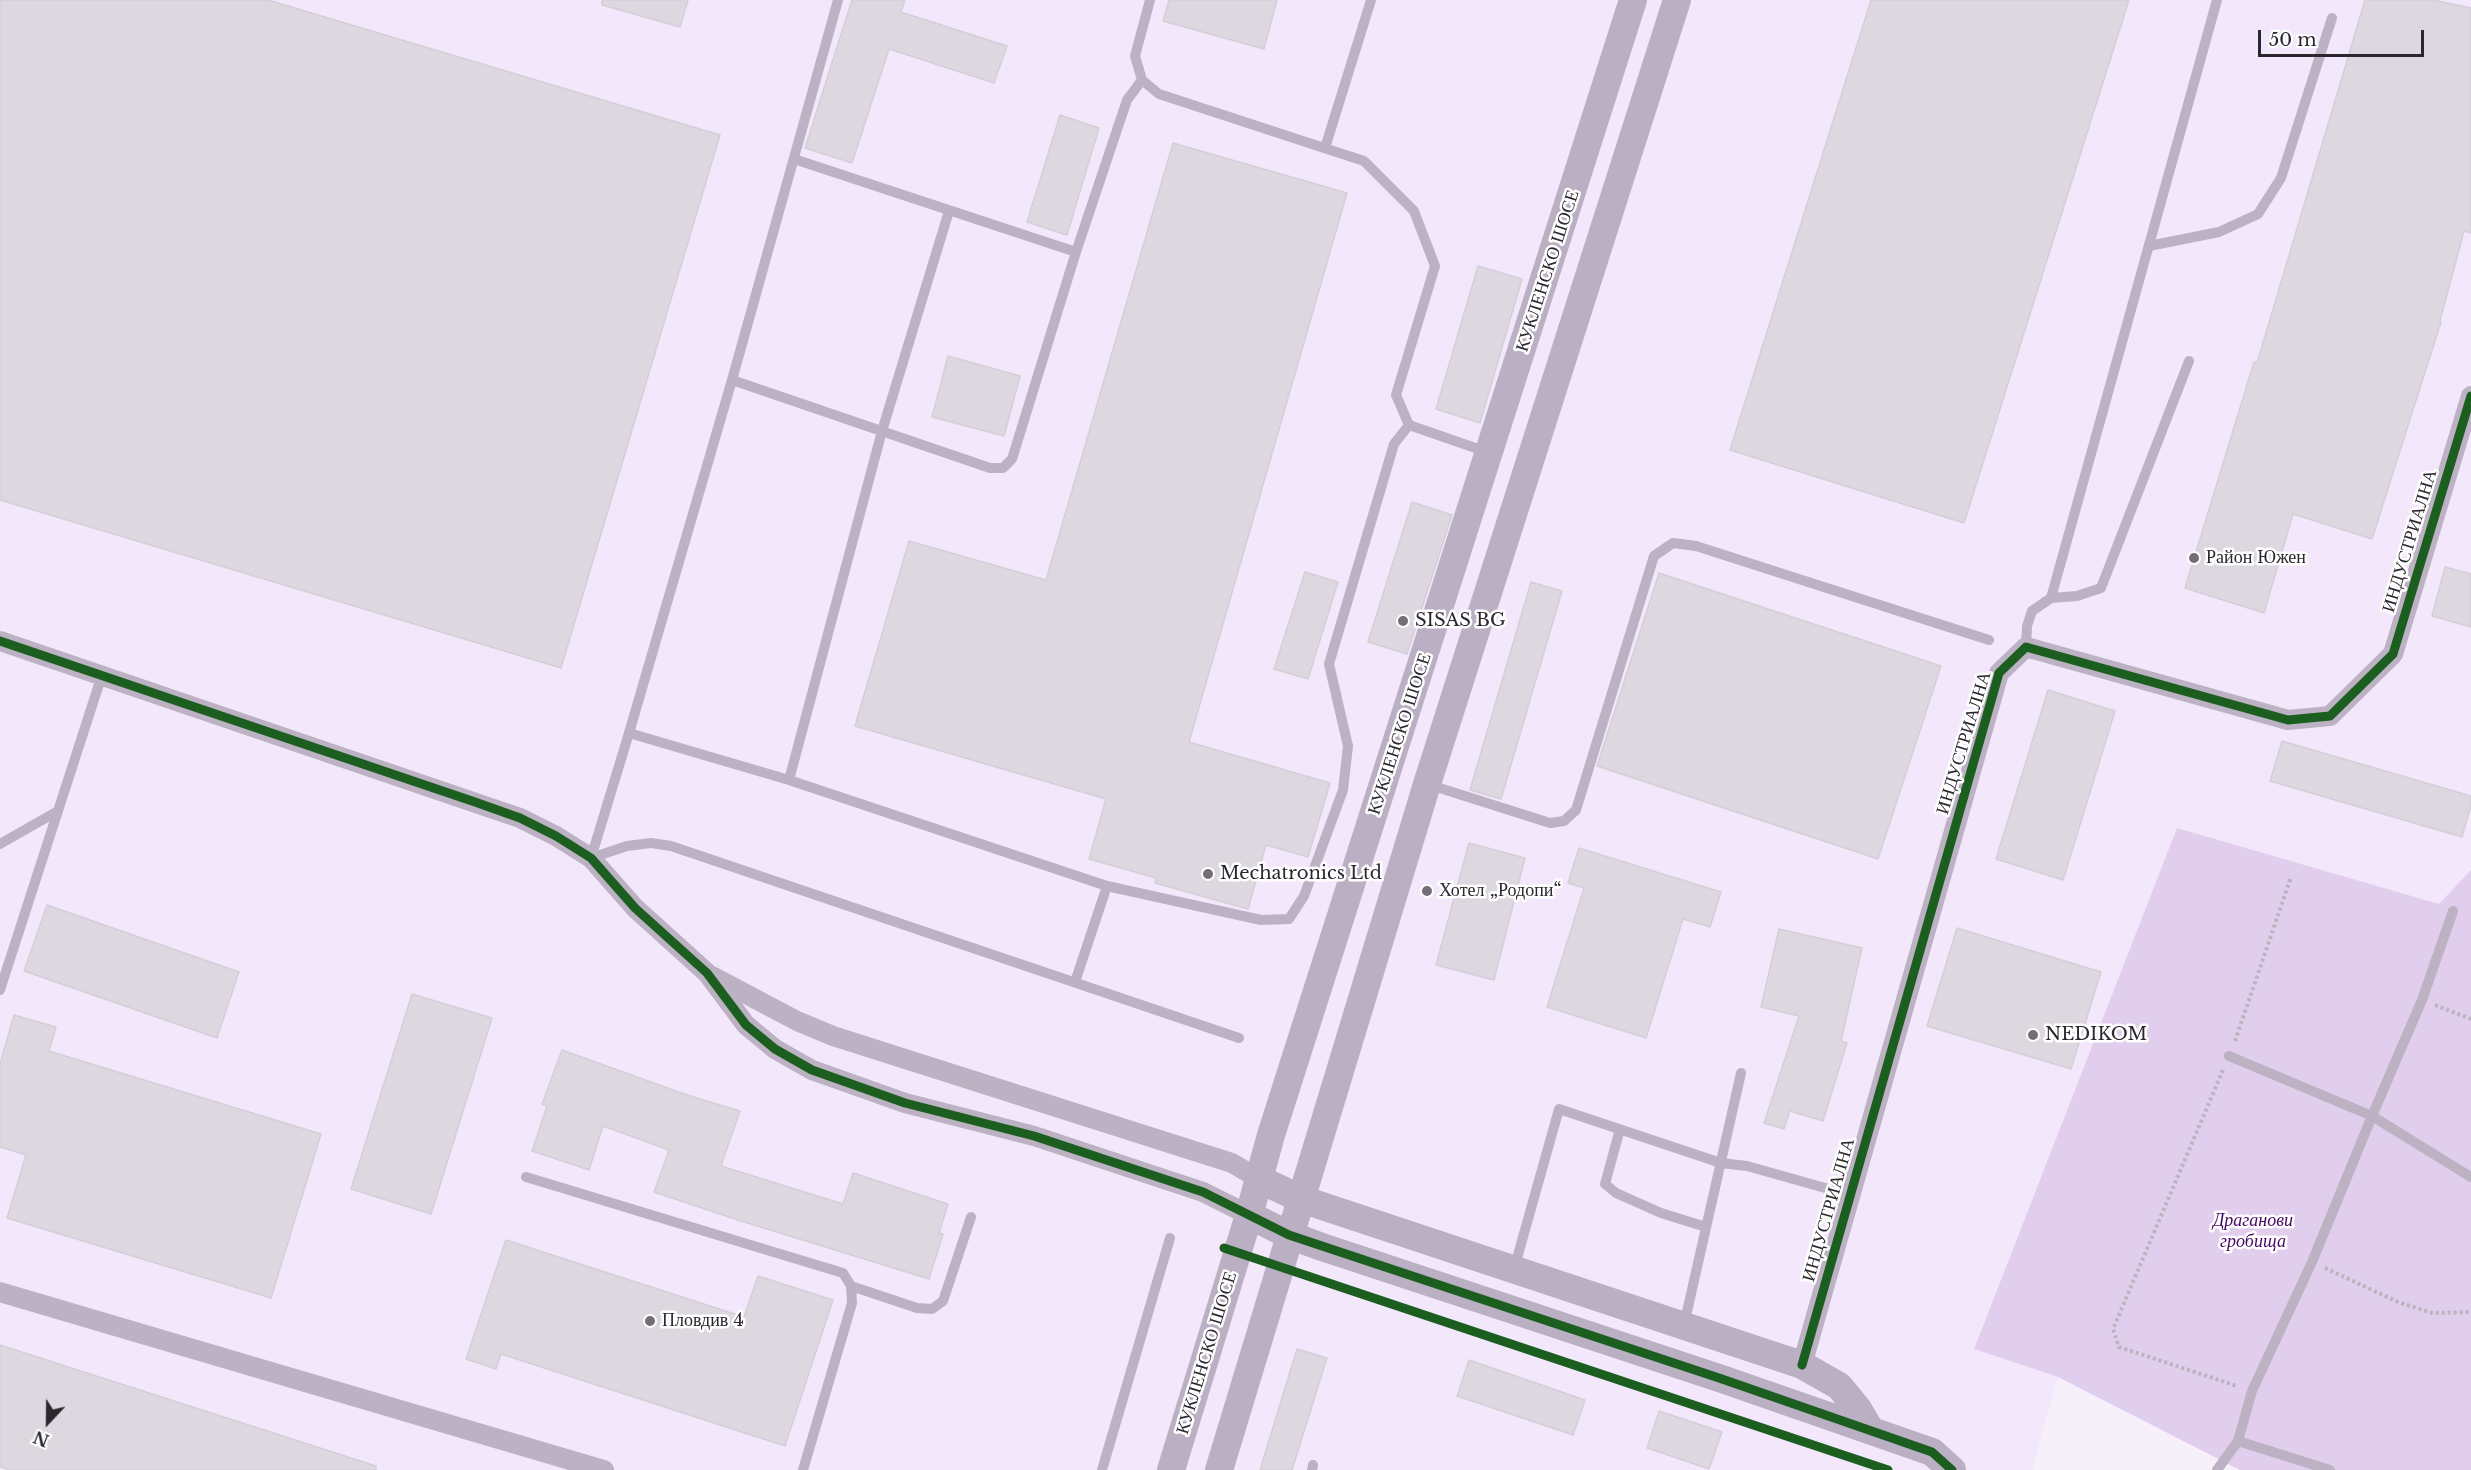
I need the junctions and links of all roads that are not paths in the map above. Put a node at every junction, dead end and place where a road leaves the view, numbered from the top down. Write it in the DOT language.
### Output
graph roads {
  1 [pos="838,0"];
  2 [pos="1150,0"];
  3 [pos="1371,0"];
  4 [pos="1634,0"];
  5 [pos="1677,0"];
  6 [pos="2217,0"];
  7 [pos="2332,18"];
  8 [pos="1142,80"];
  9 [pos="1325,148"];
  10 [pos="794,159"];
  11 [pos="949,211"];
  12 [pos="2149,246"];
  13 [pos="1076,252"];
  14 [pos="2190,361"];
  15 [pos="732,380"];
  16 [pos="2471,396"];
  17 [pos="1409,425"];
  18 [pos="882,431"];
  19 [pos="1490,453"];
  20 [pos="2051,598"];
  21 [pos="1989,640"];
  22 [pos="0,641"];
  23 [pos="2026,647"];
  24 [pos="102,675"];
  25 [pos="629,733"];
  26 [pos="789,780"];
  27 [pos="1427,784"];
  28 [pos="58,812"];
  29 [pos="0,844"];
  30 [pos="591,858"];
  31 [pos="1107,886"];
  32 [pos="2453,911"];
  33 [pos="707,973"];
  34 [pos="1075,982"];
  35 [pos="0,990"];
  36 [pos="1239,1038"];
  37 [pos="2229,1056"];
  38 [pos="1741,1073"];
  39 [pos="2372,1116"];
  40 [pos="1620,1129"];
  41 [pos="1721,1163"];
  42 [pos="526,1177"];
  43 [pos="2471,1177"];
  44 [pos="1259,1179"];
  45 [pos="1850,1195"];
  46 [pos="1300,1199"];
  47 [pos="1249,1215"];
  48 [pos="971,1218"];
  49 [pos="1706,1227"];
  50 [pos="1290,1235"];
  51 [pos="1170,1238"];
  52 [pos="1514,1270"];
  53 [pos="851,1286"];
  54 [pos="0,1292"];
  55 [pos="1684,1326"];
  56 [pos="1802,1365"];
  57 [pos="1871,1431"];
  58 [pos="2238,1441"];
  59 [pos="604,1470"];
  60 [pos="803,1470"];
  61 [pos="1102,1470"];
  62 [pos="1171,1470"];
  63 [pos="1219,1470"];
  64 [pos="1952,1470"];
  65 [pos="2217,1470"];
  66 [pos="2330,1470"];
  1 -- 10 [label="lane"];
  2 -- 8 [label="lane"];
  3 -- 9 [label="lane"];
  4 -- 19 [label="main road, КУКЛЕНСКО ШОСЕ"];
  5 -- 27 [label="main road"];
  6 -- 12 [label="lane"];
  7 -- 12 [label="lane"];
  8 -- 9 [label="lane"];
  8 -- 13 [label="lane"];
  9 -- 17 [label="lane"];
  10 -- 11 [label="lane"];
  10 -- 15 [label="lane"];
  11 -- 13 [label="lane"];
  11 -- 18 [label="lane"];
  12 -- 20 [label="lane"];
  13 -- 18 [label="lane"];
  14 -- 20 [label="lane"];
  15 -- 18 [label="lane"];
  15 -- 25 [label="lane"];
  16 -- 23 [label="street, ИНДУСТРИАЛНА"];
  17 -- 19 [label="lane"];
  17 -- 31 [label="lane"];
  18 -- 26 [label="lane"];
  19 -- 44 [label="main road, КУКЛЕНСКО ШОСЕ"];
  20 -- 23 [label="lane"];
  21 -- 27 [label="lane"];
  22 -- 24 [label="street"];
  23 -- 45 [label="street, ИНДУСТРИАЛНА"];
  24 -- 28 [label="lane"];
  24 -- 30 [label="street"];
  25 -- 26 [label="lane"];
  25 -- 30 [label="lane"];
  26 -- 31 [label="lane"];
  27 -- 46 [label="main road"];
  28 -- 29 [label="lane"];
  28 -- 35 [label="lane"];
  30 -- 33 [label="street"];
  30 -- 34 [label="lane"];
  31 -- 34 [label="lane"];
  32 -- 39 [label="lane"];
  33 -- 44 [label="street"];
  33 -- 47 [label="street"];
  34 -- 36 [label="lane"];
  37 -- 39 [label="lane"];
  38 -- 41 [label="lane"];
  39 -- 43 [label="lane"];
  39 -- 58 [label="lane"];
  40 -- 41 [label="lane"];
  40 -- 49 [label="lane"];
  40 -- 52 [label="lane"];
  41 -- 45 [label="lane"];
  41 -- 49 [label="lane"];
  42 -- 53 [label="lane"];
  44 -- 46 [label="main road"];
  44 -- 47 [label="main road, КУКЛЕНСКО ШОСЕ"];
  45 -- 56 [label="street, ИНДУСТРИАЛНА"];
  46 -- 50 [label="main road"];
  46 -- 52 [label="main road"];
  47 -- 50 [label="main road"];
  47 -- 62 [label="main road, КУКЛЕНСКО ШОСЕ"];
  48 -- 53 [label="lane"];
  49 -- 55 [label="lane"];
  50 -- 57 [label="main road"];
  50 -- 63 [label="main road"];
  51 -- 61 [label="lane"];
  52 -- 55 [label="main road"];
  53 -- 60 [label="lane"];
  54 -- 59 [label="street"];
  55 -- 56 [label="main road"];
  56 -- 57 [label="main road"];
  57 -- 64 [label="main road"];
  58 -- 65 [label="lane"];
  58 -- 66 [label="lane"];
}
